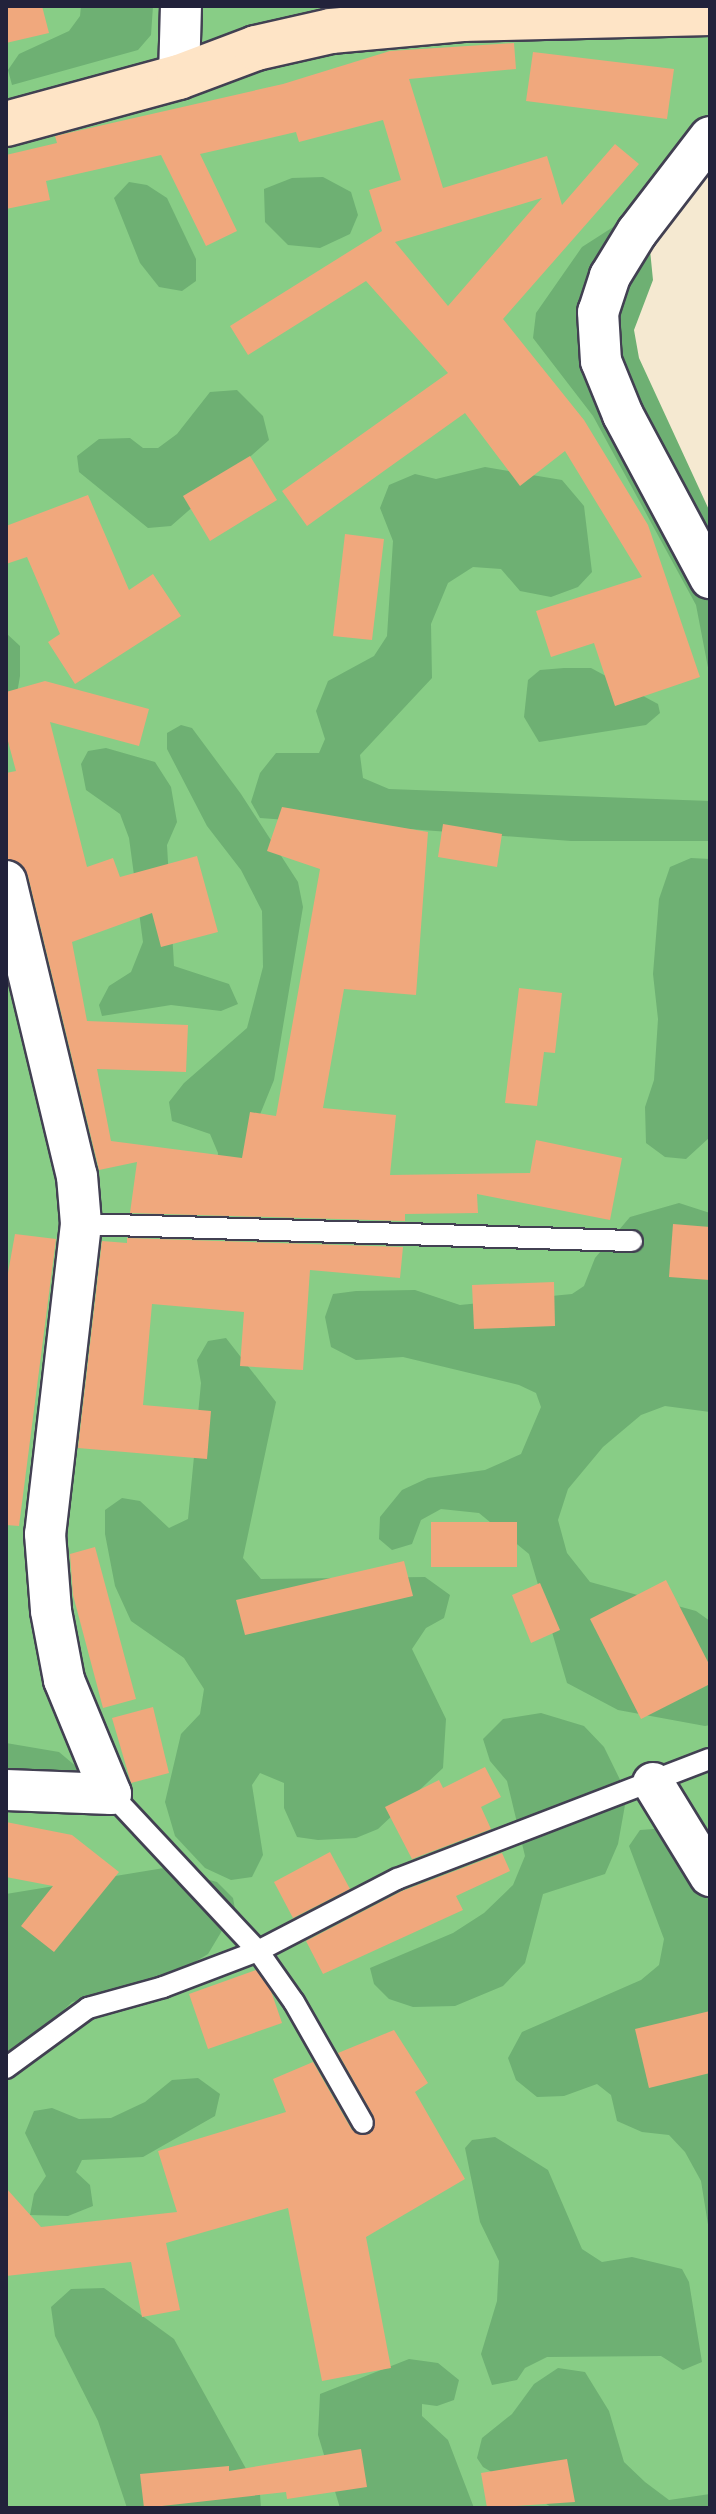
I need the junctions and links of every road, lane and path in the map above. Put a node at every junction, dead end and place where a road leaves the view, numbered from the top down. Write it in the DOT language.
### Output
graph roads {
  1 [pos="181,6"];
  2 [pos="710,13"];
  3 [pos="179,77"];
  4 [pos="6,124"];
  5 [pos="710,137"];
  6 [pos="710,578"];
  7 [pos="6,881"];
  8 [pos="81,1224"];
  9 [pos="632,1241"];
  10 [pos="710,1759"];
  11 [pos="653,1783"];
  12 [pos="6,1790"];
  13 [pos="111,1794"];
  14 [pos="710,1876"];
  15 [pos="258,1951"];
  16 [pos="6,2068"];
  17 [pos="363,2123"];
  1 -- 3 [label="street"];
  2 -- 3 [label="main road"];
  3 -- 4 [label="main road"];
  5 -- 6 [label="street"];
  7 -- 8 [label="street"];
  8 -- 9 [label="lane"];
  8 -- 13 [label="street"];
  10 -- 11 [label="lane"];
  11 -- 14 [label="street"];
  11 -- 15 [label="lane"];
  12 -- 13 [label="street"];
  13 -- 15 [label="lane"];
  15 -- 16 [label="lane"];
  15 -- 17 [label="lane"];
}
